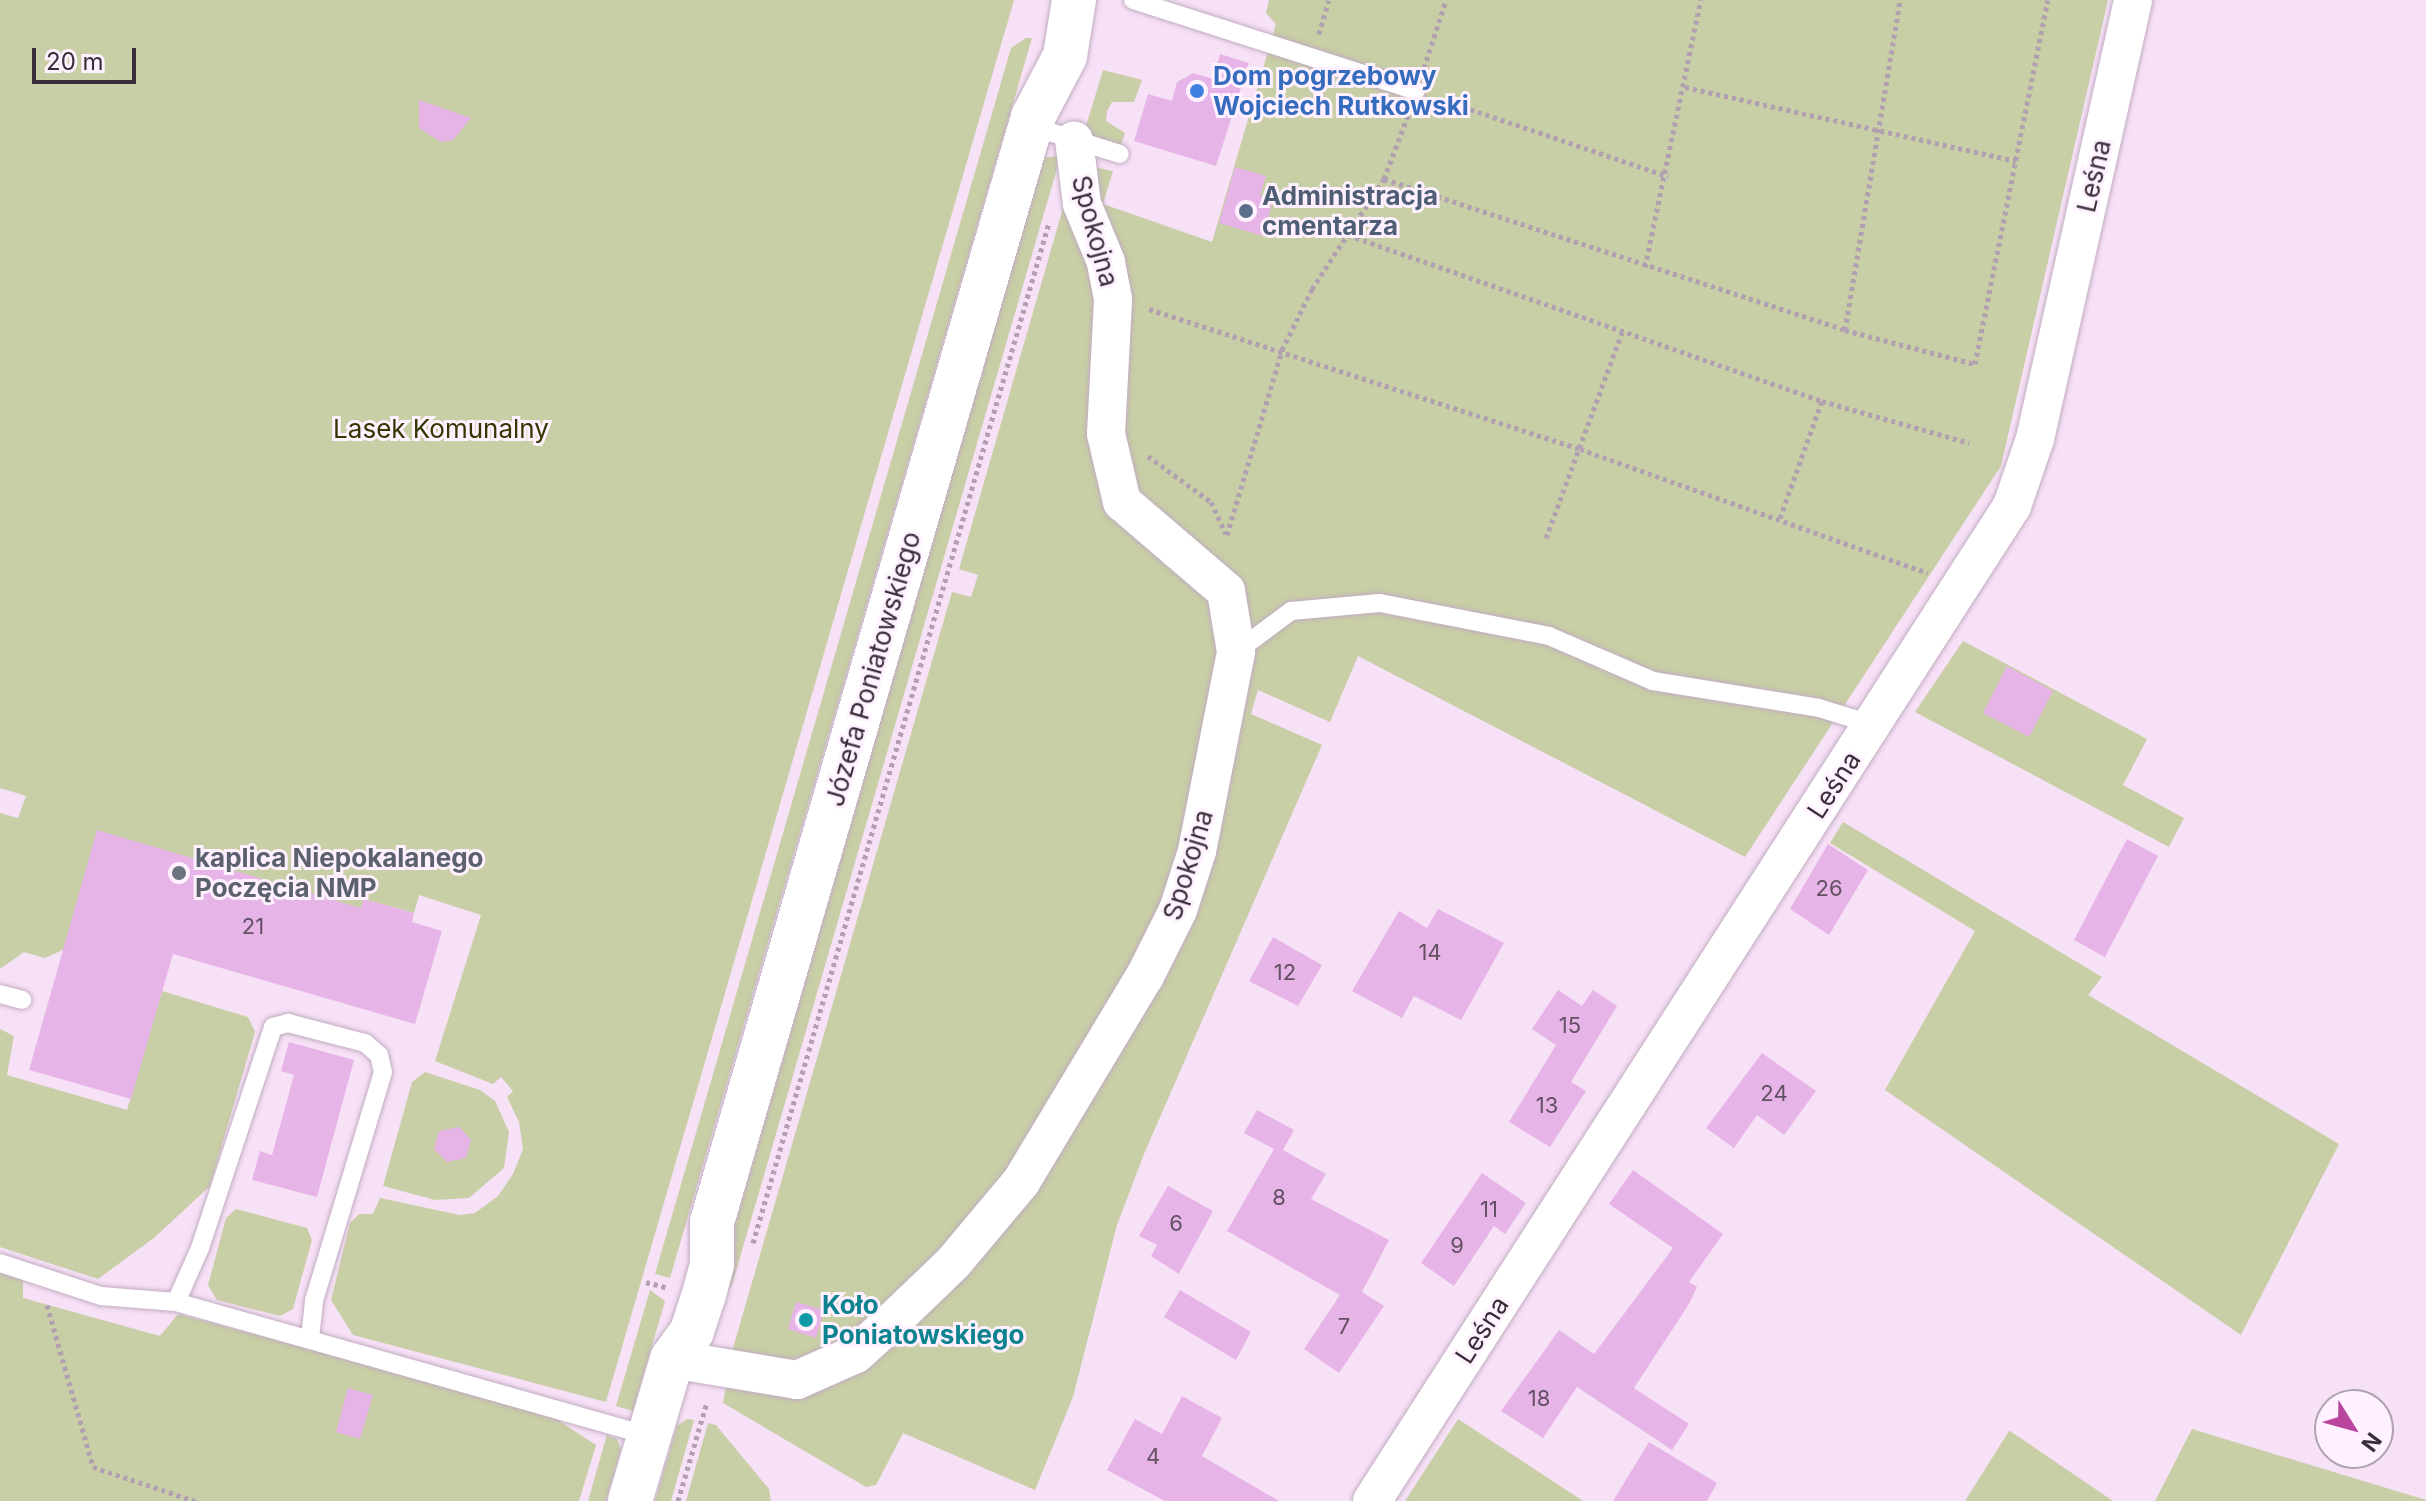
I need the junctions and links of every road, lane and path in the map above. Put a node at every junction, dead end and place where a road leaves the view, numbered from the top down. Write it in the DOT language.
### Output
graph roads {
  1 [pos="1059,0"];
  2 [pos="1074,0"];
  3 [pos="1133,0"];
  4 [pos="1329,0"];
  5 [pos="1446,0"];
  6 [pos="1701,0"];
  7 [pos="1900,0"];
  8 [pos="2048,0"];
  9 [pos="2133,0"];
  10 [pos="1312,58"];
  11 [pos="1685,87"];
  12 [pos="1416,91"];
  13 [pos="1032,122"];
  14 [pos="1879,131"];
  15 [pos="1074,140"];
  16 [pos="1120,154"];
  17 [pos="2016,161"];
  18 [pos="1668,176"];
  19 [pos="1384,179"];
  20 [pos="1051,216"];
  21 [pos="1348,235"];
  22 [pos="1645,267"];
  23 [pos="1189,320"];
  24 [pos="1845,330"];
  25 [pos="1622,332"];
  26 [pos="1282,350"];
  27 [pos="1822,401"];
  28 [pos="1106,434"];
  29 [pos="1969,443"];
  30 [pos="1580,449"];
  31 [pos="1780,518"];
  32 [pos="1227,535"];
  33 [pos="1546,538"];
  34 [pos="1940,574"];
  35 [pos="1226,591"];
  36 [pos="1236,652"];
  37 [pos="1874,725"];
  38 [pos="0,994"];
  39 [pos="22,1000"];
  40 [pos="753,1245"];
  41 [pos="0,1263"];
  42 [pos="40,1277"];
  43 [pos="646,1282"];
  44 [pos="668,1288"];
  45 [pos="176,1302"];
  46 [pos="310,1339"];
  47 [pos="672,1359"];
  48 [pos="701,1421"];
  49 [pos="649,1436"];
  50 [pos="195,1501"];
  51 [pos="630,1501"];
  52 [pos="678,1501"];
  53 [pos="1372,1501"];
  1 -- 13 [label="street, Józefa Poniatowskiego"];
  2 -- 13 [label="street, Józefa Poniatowskiego"];
  3 -- 10 [label="lane"];
  4 -- 10 [label="path"];
  5 -- 12 [label="path"];
  6 -- 11 [label="path"];
  7 -- 14 [label="path"];
  8 -- 17 [label="path"];
  9 -- 37 [label="street, Leśna"];
  10 -- 12 [label="lane"];
  11 -- 14 [label="path"];
  11 -- 18 [label="path"];
  12 -- 18 [label="path"];
  12 -- 19 [label="path"];
  13 -- 15 [label="lane"];
  13 -- 47 [label="street, Józefa Poniatowskiego"];
  14 -- 17 [label="path"];
  14 -- 24 [label="path"];
  15 -- 16 [label="lane"];
  15 -- 28 [label="street, Spokojna"];
  17 -- 24 [label="path"];
  18 -- 22 [label="path"];
  19 -- 21 [label="path"];
  19 -- 22 [label="path"];
  20 -- 40 [label="path"];
  21 -- 25 [label="path"];
  21 -- 26 [label="path"];
  22 -- 24 [label="path"];
  23 -- 26 [label="path"];
  25 -- 27 [label="path"];
  25 -- 30 [label="path"];
  26 -- 30 [label="path"];
  26 -- 32 [label="path"];
  27 -- 29 [label="path"];
  27 -- 31 [label="path"];
  28 -- 32 [label="path"];
  28 -- 35 [label="street, Spokojna"];
  30 -- 31 [label="path"];
  30 -- 33 [label="path"];
  31 -- 34 [label="path"];
  32 -- 35 [label="path"];
  35 -- 36 [label="street, Spokojna"];
  36 -- 37 [label="lane"];
  36 -- 47 [label="street, Spokojna"];
  37 -- 53 [label="street, Leśna"];
  38 -- 39 [label="lane"];
  41 -- 42 [label="lane"];
  42 -- 45 [label="lane"];
  42 -- 50 [label="path"];
  43 -- 44 [label="path"];
  45 -- 46 [label="lane"];
  45 -- 46 [label="lane"];
  46 -- 49 [label="lane"];
  47 -- 49 [label="street, Józefa Poniatowskiego"];
  48 -- 52 [label="path"];
  49 -- 51 [label="street, Józefa Poniatowskiego"];
}
